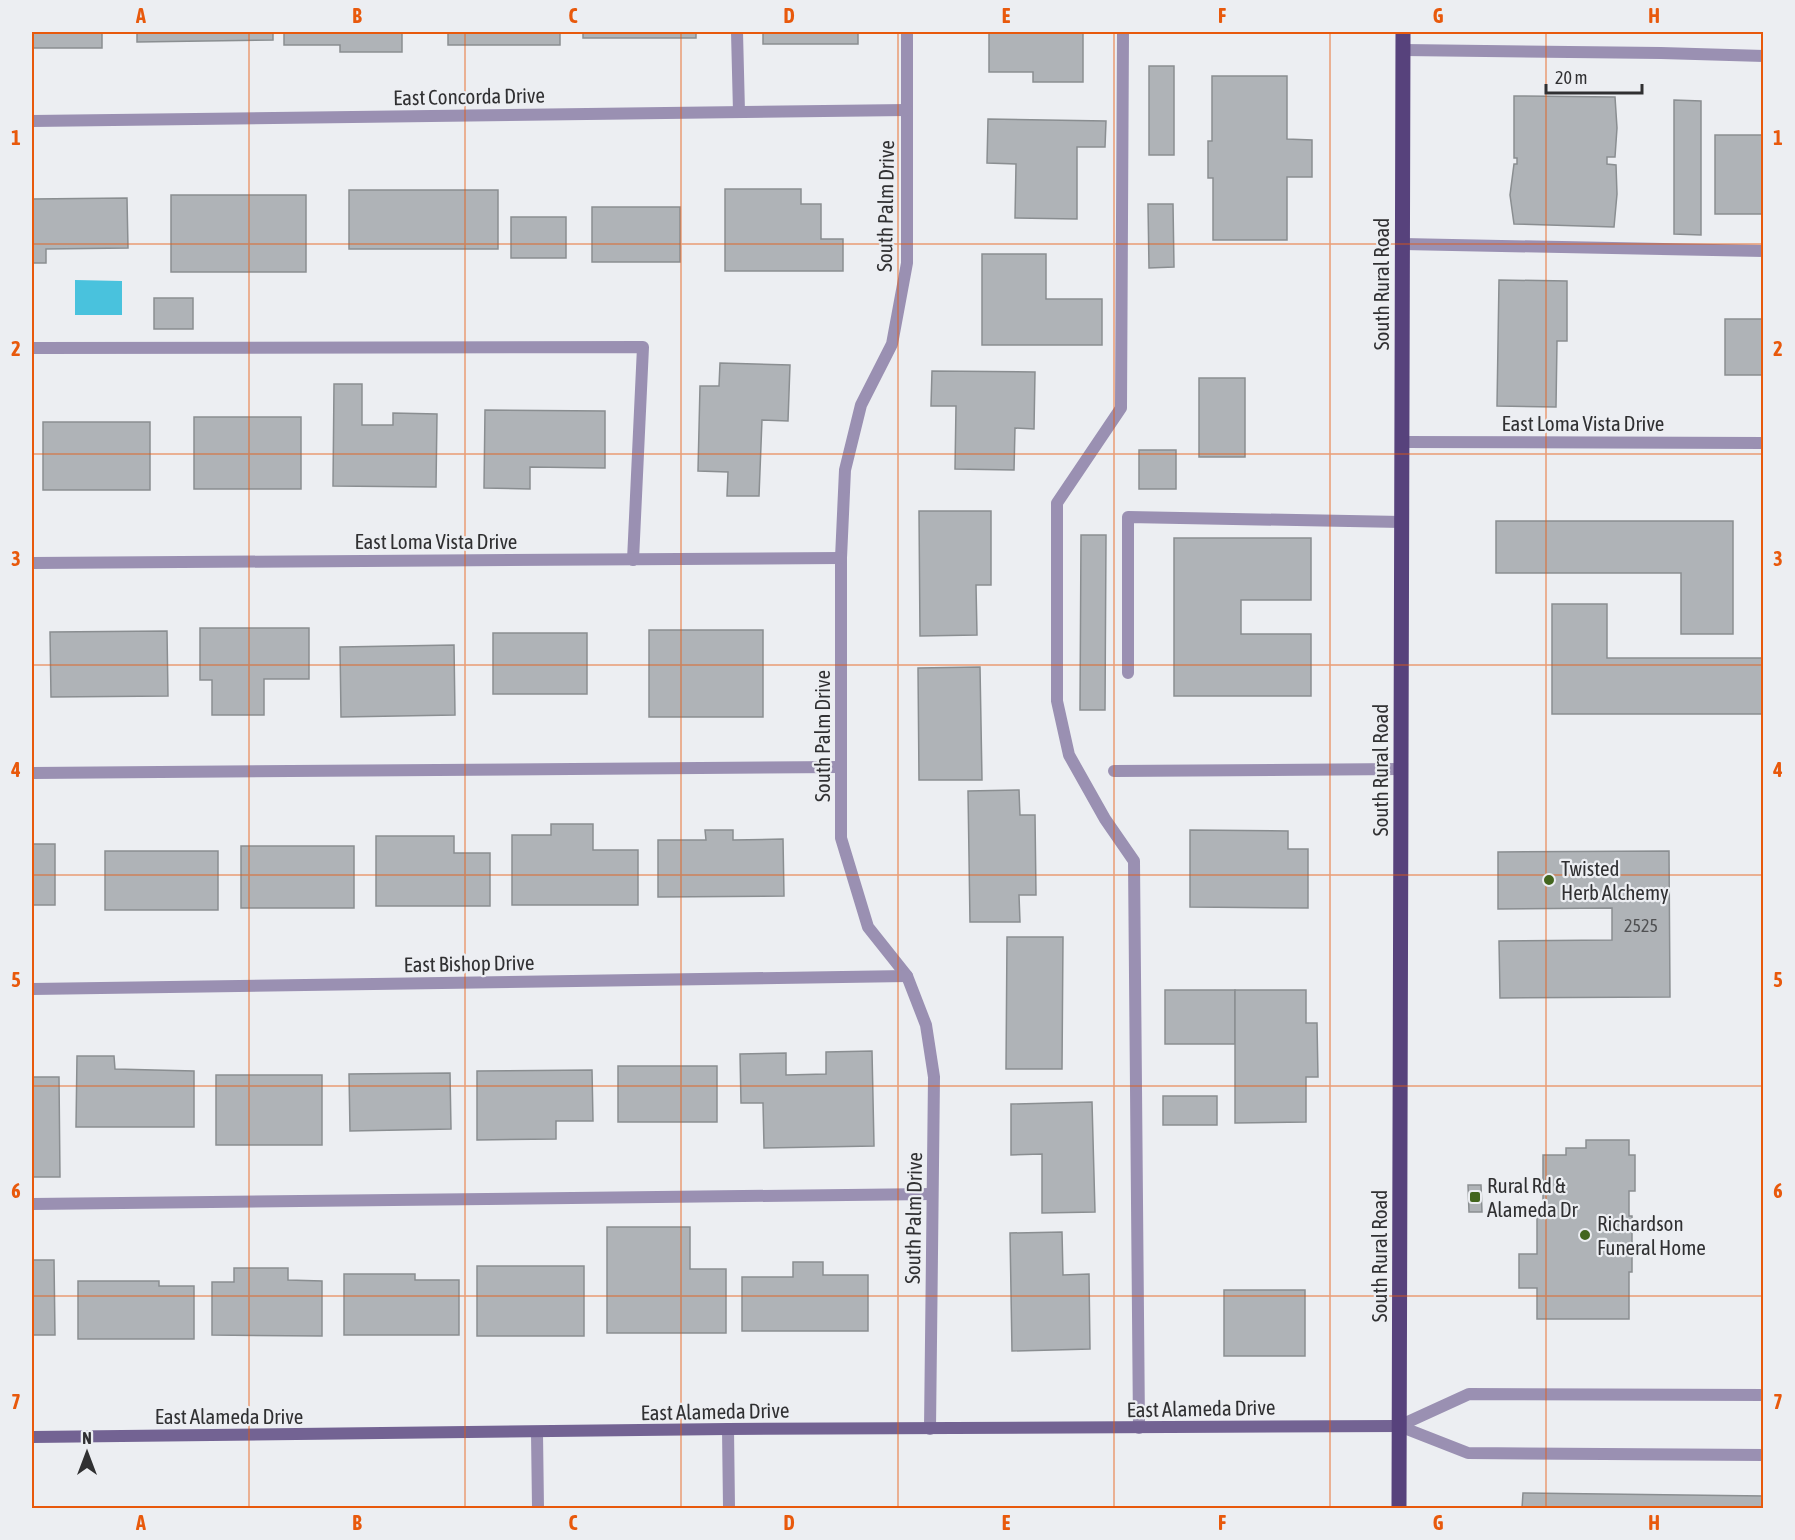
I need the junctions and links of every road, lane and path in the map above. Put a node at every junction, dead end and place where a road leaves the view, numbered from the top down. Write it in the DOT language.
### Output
graph roads {
  1 [pos="737,32"];
  2 [pos="907,32"];
  3 [pos="1123,32"];
  4 [pos="1403,32"];
  5 [pos="1403,50"];
  6 [pos="1764,56"];
  7 [pos="907,110"];
  8 [pos="739,112"];
  9 [pos="32,121"];
  10 [pos="1403,244"];
  11 [pos="1764,252"];
  12 [pos="32,348"];
  13 [pos="1402,442"];
  14 [pos="1764,443"];
  15 [pos="1402,522"];
  16 [pos="841,558"];
  17 [pos="633,560"];
  18 [pos="32,563"];
  19 [pos="1128,673"];
  20 [pos="841,766"];
  21 [pos="1401,769"];
  22 [pos="1114,771"];
  23 [pos="32,773"];
  24 [pos="907,976"];
  25 [pos="32,989"];
  26 [pos="932,1194"];
  27 [pos="32,1204"];
  28 [pos="1764,1395"];
  29 [pos="1399,1426"];
  30 [pos="1138,1428"];
  31 [pos="728,1430"];
  32 [pos="930,1430"];
  33 [pos="537,1433"];
  34 [pos="32,1437"];
  35 [pos="1764,1455"];
  36 [pos="538,1509"];
  37 [pos="729,1509"];
  38 [pos="1399,1509"];
  1 -- 8 [label="street"];
  2 -- 7 [label="street, South Palm Drive"];
  3 -- 30 [label="street"];
  4 -- 5 [label="main road, South Rural Road"];
  5 -- 6 [label="street"];
  5 -- 10 [label="main road, South Rural Road"];
  7 -- 8 [label="street, East Concorda Drive"];
  7 -- 16 [label="street, South Palm Drive"];
  8 -- 9 [label="street, East Concorda Drive"];
  10 -- 11 [label="street"];
  10 -- 13 [label="main road, South Rural Road"];
  12 -- 17 [label="street"];
  13 -- 14 [label="street, East Loma Vista Drive"];
  13 -- 15 [label="main road, South Rural Road"];
  15 -- 19 [label="street"];
  15 -- 21 [label="main road, South Rural Road"];
  16 -- 17 [label="street, East Loma Vista Drive"];
  16 -- 20 [label="street, South Palm Drive"];
  17 -- 18 [label="street, East Loma Vista Drive"];
  20 -- 23 [label="street"];
  20 -- 24 [label="street, South Palm Drive"];
  21 -- 22 [label="street"];
  21 -- 29 [label="main road, South Rural Road"];
  24 -- 25 [label="street, East Bishop Drive"];
  24 -- 26 [label="street, South Palm Drive"];
  26 -- 27 [label="street"];
  26 -- 32 [label="street, South Palm Drive"];
  28 -- 29 [label="street, East Alameda Drive"];
  29 -- 30 [label="street, East Alameda Drive"];
  29 -- 35 [label="street, East Alameda Drive"];
  29 -- 38 [label="main road, South Rural Road"];
  30 -- 32 [label="street, East Alameda Drive"];
  31 -- 32 [label="street, East Alameda Drive"];
  31 -- 33 [label="street, East Alameda Drive"];
  31 -- 37 [label="street"];
  33 -- 34 [label="street, East Alameda Drive"];
  33 -- 36 [label="street"];
}
